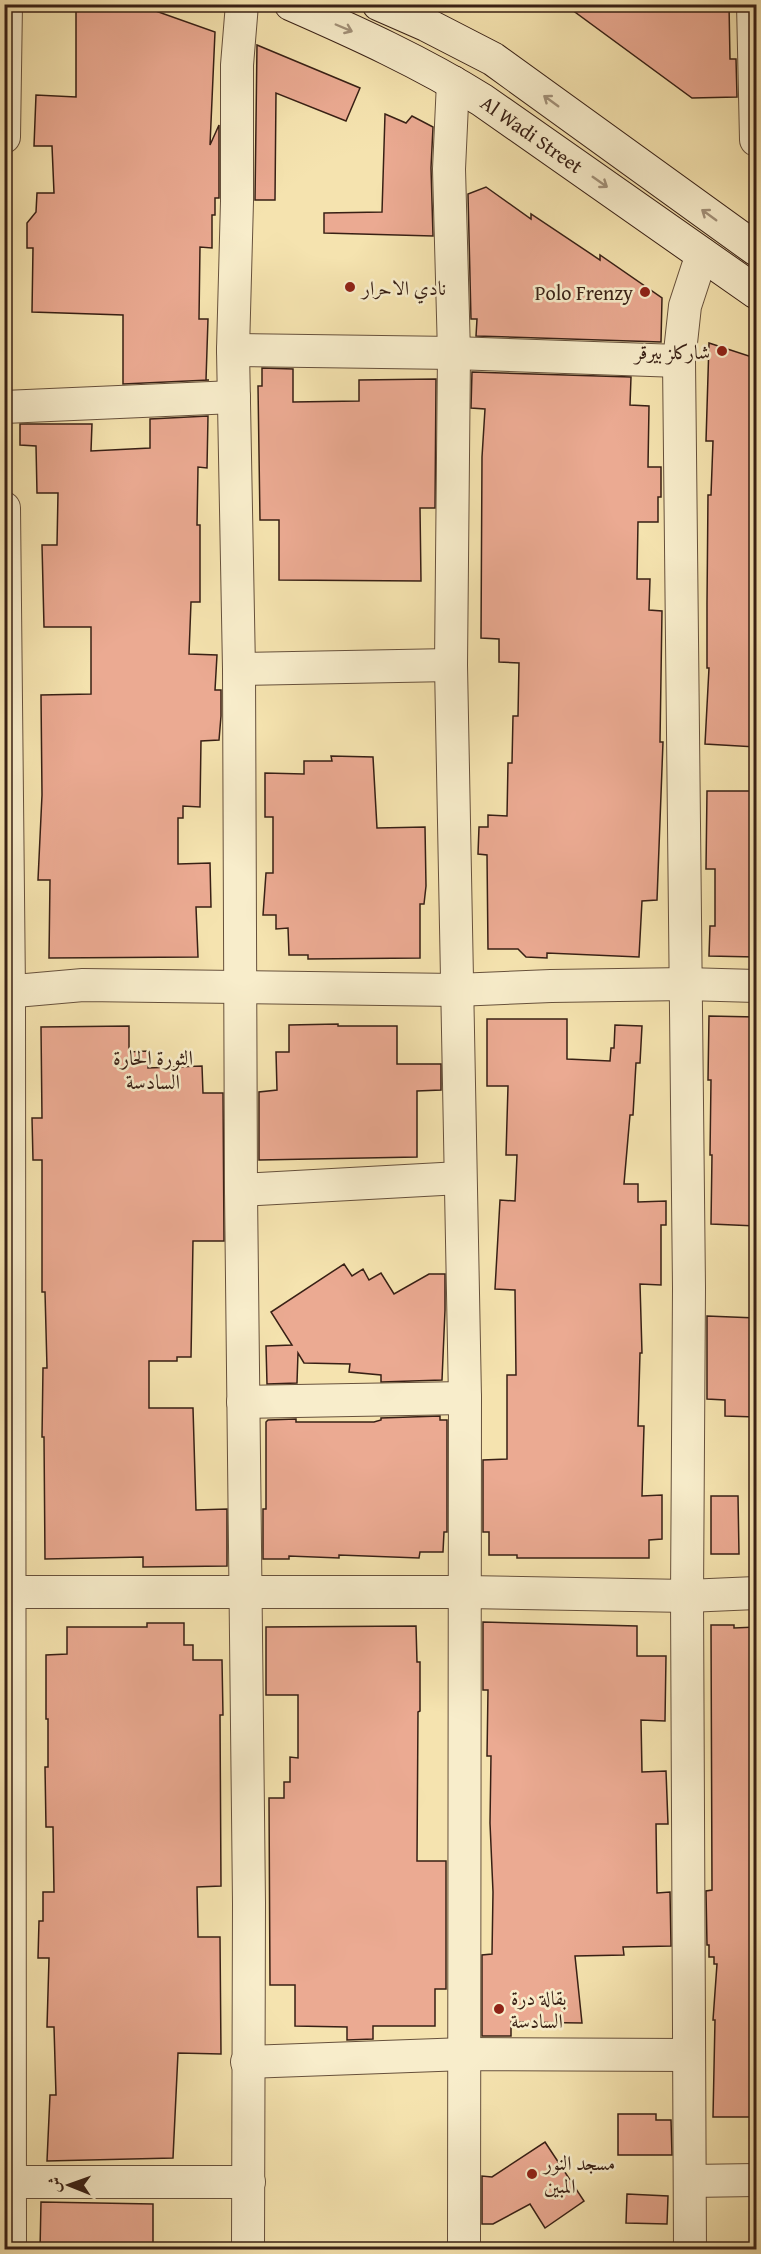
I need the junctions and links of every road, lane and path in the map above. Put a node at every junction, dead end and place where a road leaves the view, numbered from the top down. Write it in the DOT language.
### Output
graph roads {
  1 [pos="6,4"];
  2 [pos="242,4"];
  3 [pos="291,4"];
  4 [pos="753,4"];
  5 [pos="390,7"];
  6 [pos="430,15"];
  7 [pos="453,82"];
  8 [pos="4,137"];
  9 [pos="756,140"];
  10 [pos="756,249"];
  11 [pos="702,254"];
  12 [pos="756,292"];
  13 [pos="233,350"];
  14 [pos="454,353"];
  15 [pos="679,361"];
  16 [pos="234,397"];
  17 [pos="4,407"];
  18 [pos="4,508"];
  19 [pos="451,665"];
  20 [pos="239,669"];
  21 [pos="686,984"];
  22 [pos="756,986"];
  23 [pos="241,988"];
  24 [pos="456,990"];
  25 [pos="7,992"];
  26 [pos="460,1178"];
  27 [pos="241,1190"];
  28 [pos="465,1398"];
  29 [pos="243,1402"];
  30 [pos="7,1592"];
  31 [pos="466,1592"];
  32 [pos="756,1593"];
  33 [pos="246,1594"];
  34 [pos="687,1596"];
  35 [pos="465,2054"];
  36 [pos="688,2055"];
  37 [pos="247,2062"];
  38 [pos="756,2180"];
  39 [pos="690,2181"];
  40 [pos="7,2182"];
  41 [pos="249,2182"];
  42 [pos="10,2250"];
  43 [pos="248,2250"];
  44 [pos="464,2250"];
  45 [pos="690,2250"];
  1 -- 8 [label="street"];
  2 -- 13 [label="street"];
  3 -- 7 [label="main road, Al Wadi Street, one-way"];
  4 -- 9 [label="street"];
  5 -- 6 [label="main road, Al Wadi Street"];
  10 -- 6 [label="main road, Al Wadi Street, one-way"];
  7 -- 11 [label="main road, Al Wadi Street, one-way"];
  7 -- 14 [label="street"];
  11 -- 12 [label="main road, Al Wadi Street"];
  11 -- 15 [label="street"];
  13 -- 14 [label="street"];
  13 -- 16 [label="street"];
  14 -- 15 [label="street"];
  14 -- 19 [label="street"];
  15 -- 21 [label="street"];
  16 -- 17 [label="street"];
  16 -- 20 [label="street"];
  18 -- 25 [label="street"];
  19 -- 20 [label="street"];
  19 -- 24 [label="street"];
  20 -- 23 [label="street"];
  21 -- 22 [label="street"];
  21 -- 24 [label="street"];
  21 -- 34 [label="street"];
  23 -- 24 [label="street"];
  23 -- 25 [label="street"];
  23 -- 27 [label="street"];
  24 -- 26 [label="street"];
  25 -- 30 [label="street"];
  26 -- 27 [label="street"];
  26 -- 28 [label="street"];
  27 -- 29 [label="street"];
  28 -- 29 [label="street"];
  28 -- 31 [label="street"];
  29 -- 33 [label="street"];
  30 -- 33 [label="street"];
  30 -- 40 [label="street"];
  31 -- 33 [label="street"];
  31 -- 34 [label="street"];
  31 -- 35 [label="street"];
  32 -- 34 [label="street"];
  33 -- 37 [label="street"];
  34 -- 36 [label="street"];
  35 -- 36 [label="street"];
  35 -- 37 [label="street"];
  35 -- 44 [label="street"];
  36 -- 39 [label="street"];
  37 -- 41 [label="street"];
  38 -- 39 [label="street"];
  39 -- 45 [label="street"];
  40 -- 41 [label="street"];
  40 -- 42 [label="street"];
  41 -- 43 [label="street"];
}
